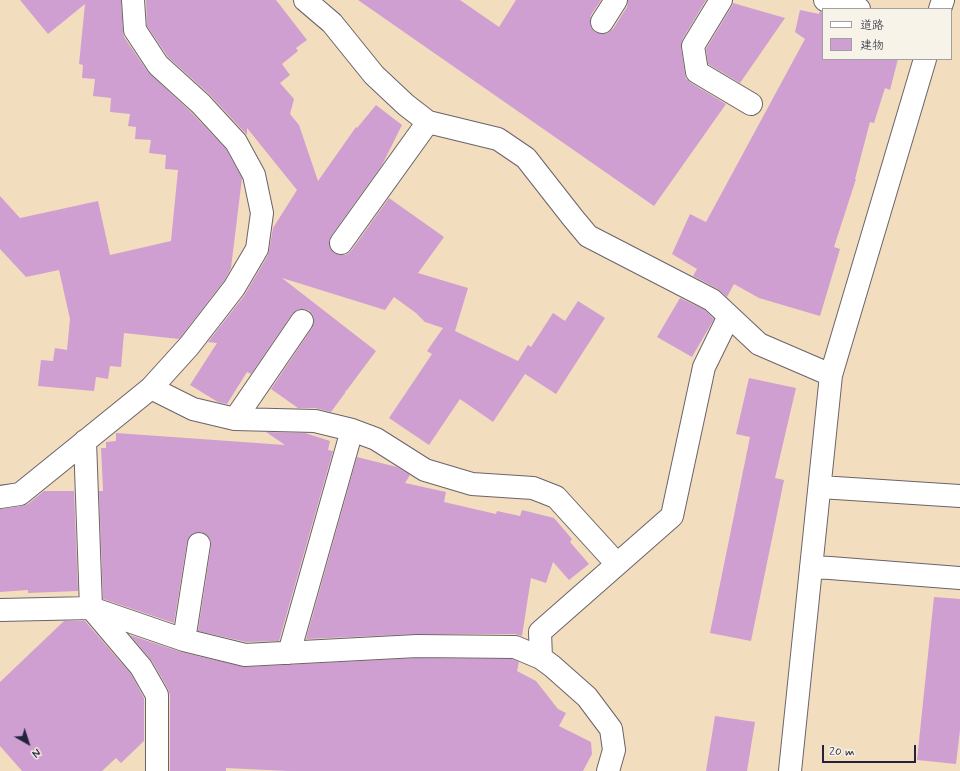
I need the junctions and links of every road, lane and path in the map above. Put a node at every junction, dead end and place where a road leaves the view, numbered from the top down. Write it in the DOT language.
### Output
graph roads {
  1 [pos="133,0"];
  2 [pos="305,0"];
  3 [pos="616,0"];
  4 [pos="721,0"];
  5 [pos="825,0"];
  6 [pos="855,8"];
  7 [pos="602,22"];
  8 [pos="925,60"];
  9 [pos="751,104"];
  10 [pos="428,122"];
  11 [pos="341,243"];
  12 [pos="729,316"];
  13 [pos="302,321"];
  14 [pos="831,375"];
  15 [pos="150,388"];
  16 [pos="235,420"];
  17 [pos="352,430"];
  18 [pos="85,441"];
  19 [pos="820,487"];
  20 [pos="960,496"];
  21 [pos="0,497"];
  22 [pos="199,544"];
  23 [pos="617,564"];
  24 [pos="811,567"];
  25 [pos="960,578"];
  26 [pos="91,608"];
  27 [pos="0,610"];
  28 [pos="184,640"];
  29 [pos="289,653"];
  30 [pos="541,658"];
  31 [pos="157,771"];
  32 [pos="608,771"];
  33 [pos="790,771"];
  1 -- 15 [label="street"];
  2 -- 10 [label="street"];
  3 -- 7 [label="street"];
  4 -- 9 [label="street"];
  5 -- 6 [label="street"];
  8 -- 14 [label="street"];
  10 -- 11 [label="street"];
  10 -- 12 [label="street"];
  12 -- 14 [label="street"];
  12 -- 23 [label="street"];
  13 -- 16 [label="street"];
  14 -- 19 [label="street"];
  15 -- 16 [label="street"];
  15 -- 18 [label="street"];
  16 -- 17 [label="street"];
  17 -- 23 [label="street"];
  17 -- 29 [label="street"];
  18 -- 21 [label="street"];
  18 -- 26 [label="street"];
  19 -- 20 [label="street"];
  19 -- 24 [label="street"];
  22 -- 28 [label="street"];
  23 -- 30 [label="street"];
  24 -- 25 [label="street"];
  24 -- 33 [label="street"];
  26 -- 27 [label="street"];
  26 -- 28 [label="street"];
  26 -- 31 [label="street"];
  28 -- 29 [label="street"];
  29 -- 30 [label="street"];
  30 -- 32 [label="street"];
}
